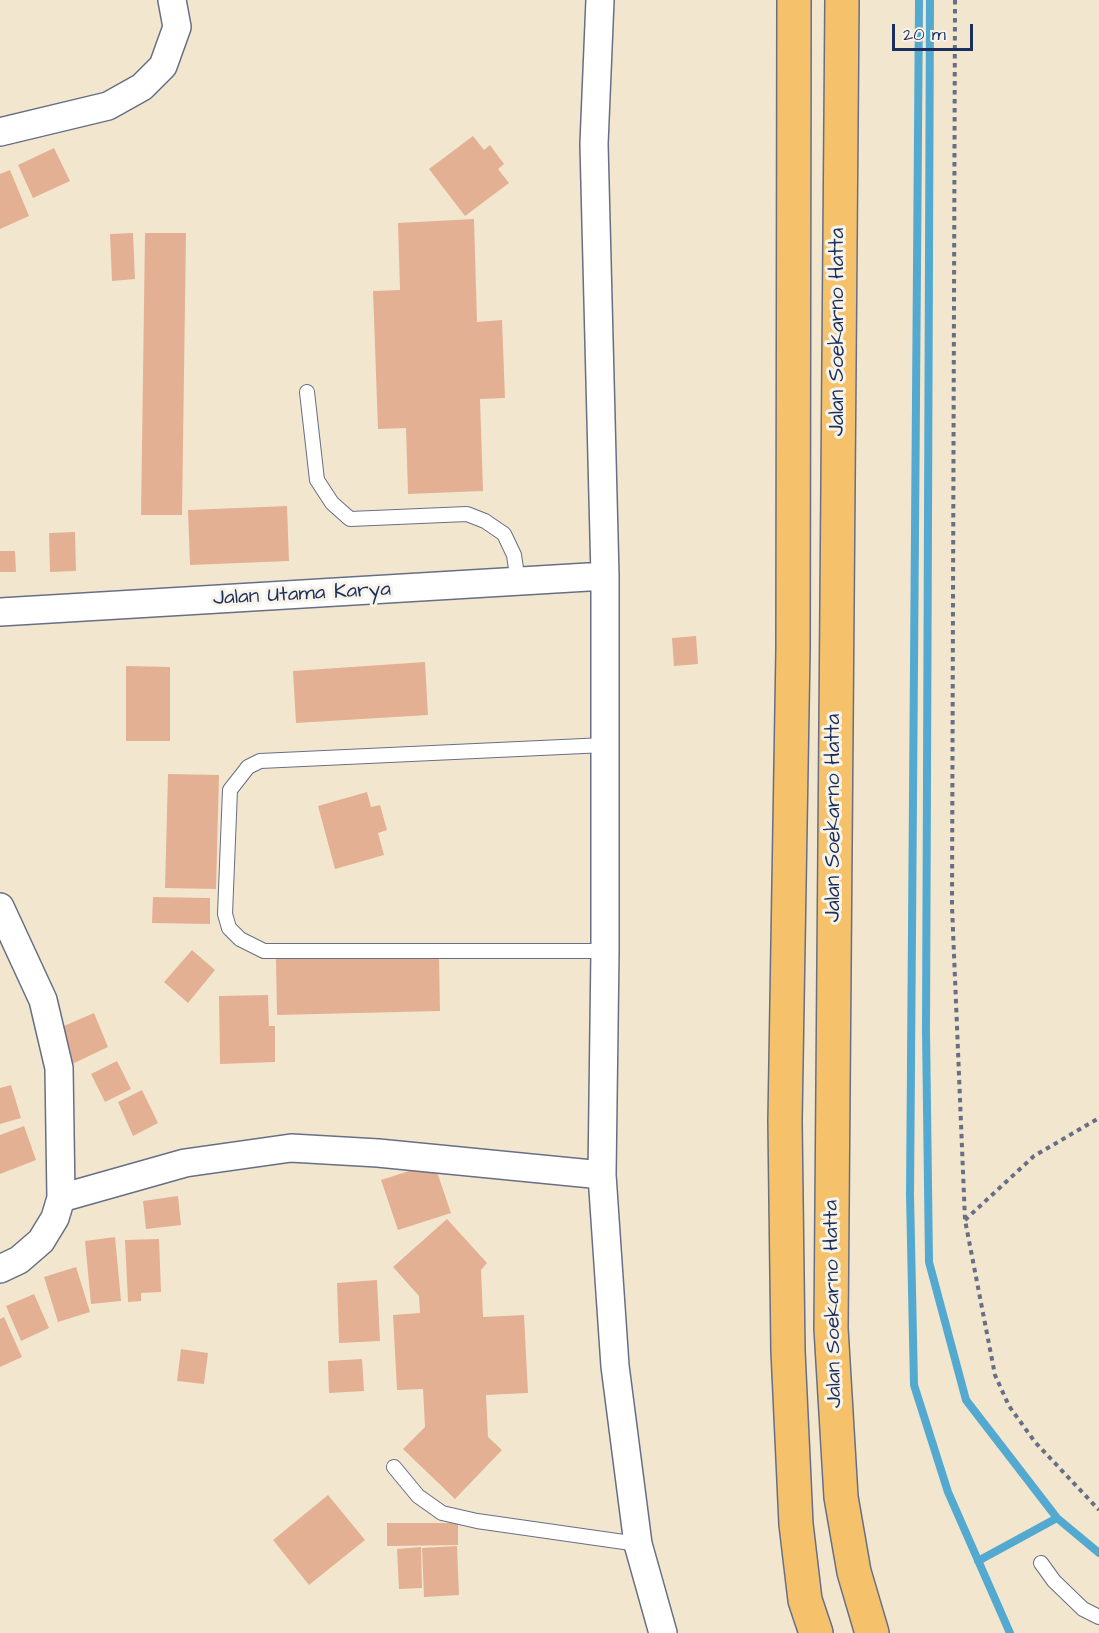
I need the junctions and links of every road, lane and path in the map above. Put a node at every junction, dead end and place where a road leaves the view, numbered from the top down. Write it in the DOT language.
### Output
graph roads {
  1 [pos="172,0"];
  2 [pos="600,0"];
  3 [pos="794,0"];
  4 [pos="842,0"];
  5 [pos="955,0"];
  6 [pos="0,132"];
  7 [pos="307,392"];
  8 [pos="605,576"];
  9 [pos="518,582"];
  10 [pos="0,612"];
  11 [pos="605,745"];
  12 [pos="0,907"];
  13 [pos="605,951"];
  14 [pos="1099,1118"];
  15 [pos="602,1175"];
  16 [pos="61,1198"];
  17 [pos="965,1220"];
  18 [pos="0,1269"];
  19 [pos="394,1467"];
  20 [pos="1099,1510"];
  21 [pos="639,1544"];
  22 [pos="1041,1563"];
  23 [pos="1099,1617"];
  24 [pos="663,1633"];
  25 [pos="816,1633"];
  26 [pos="872,1633"];
  1 -- 6 [label="street"];
  2 -- 8 [label="street"];
  3 -- 25 [label="highway, Jalan Soekarno Hatta"];
  4 -- 26 [label="highway, Jalan Soekarno Hatta"];
  5 -- 17 [label="path"];
  7 -- 9 [label="lane"];
  8 -- 9 [label="street, Jalan Utama Karya"];
  8 -- 11 [label="street"];
  9 -- 10 [label="street, Jalan Utama Karya"];
  11 -- 13 [label="street"];
  11 -- 13 [label="lane"];
  12 -- 16 [label="street"];
  13 -- 15 [label="street"];
  14 -- 17 [label="path"];
  15 -- 16 [label="street"];
  15 -- 21 [label="street"];
  16 -- 18 [label="street"];
  17 -- 20 [label="path"];
  19 -- 21 [label="lane"];
  21 -- 24 [label="street"];
  22 -- 23 [label="lane"];
}
